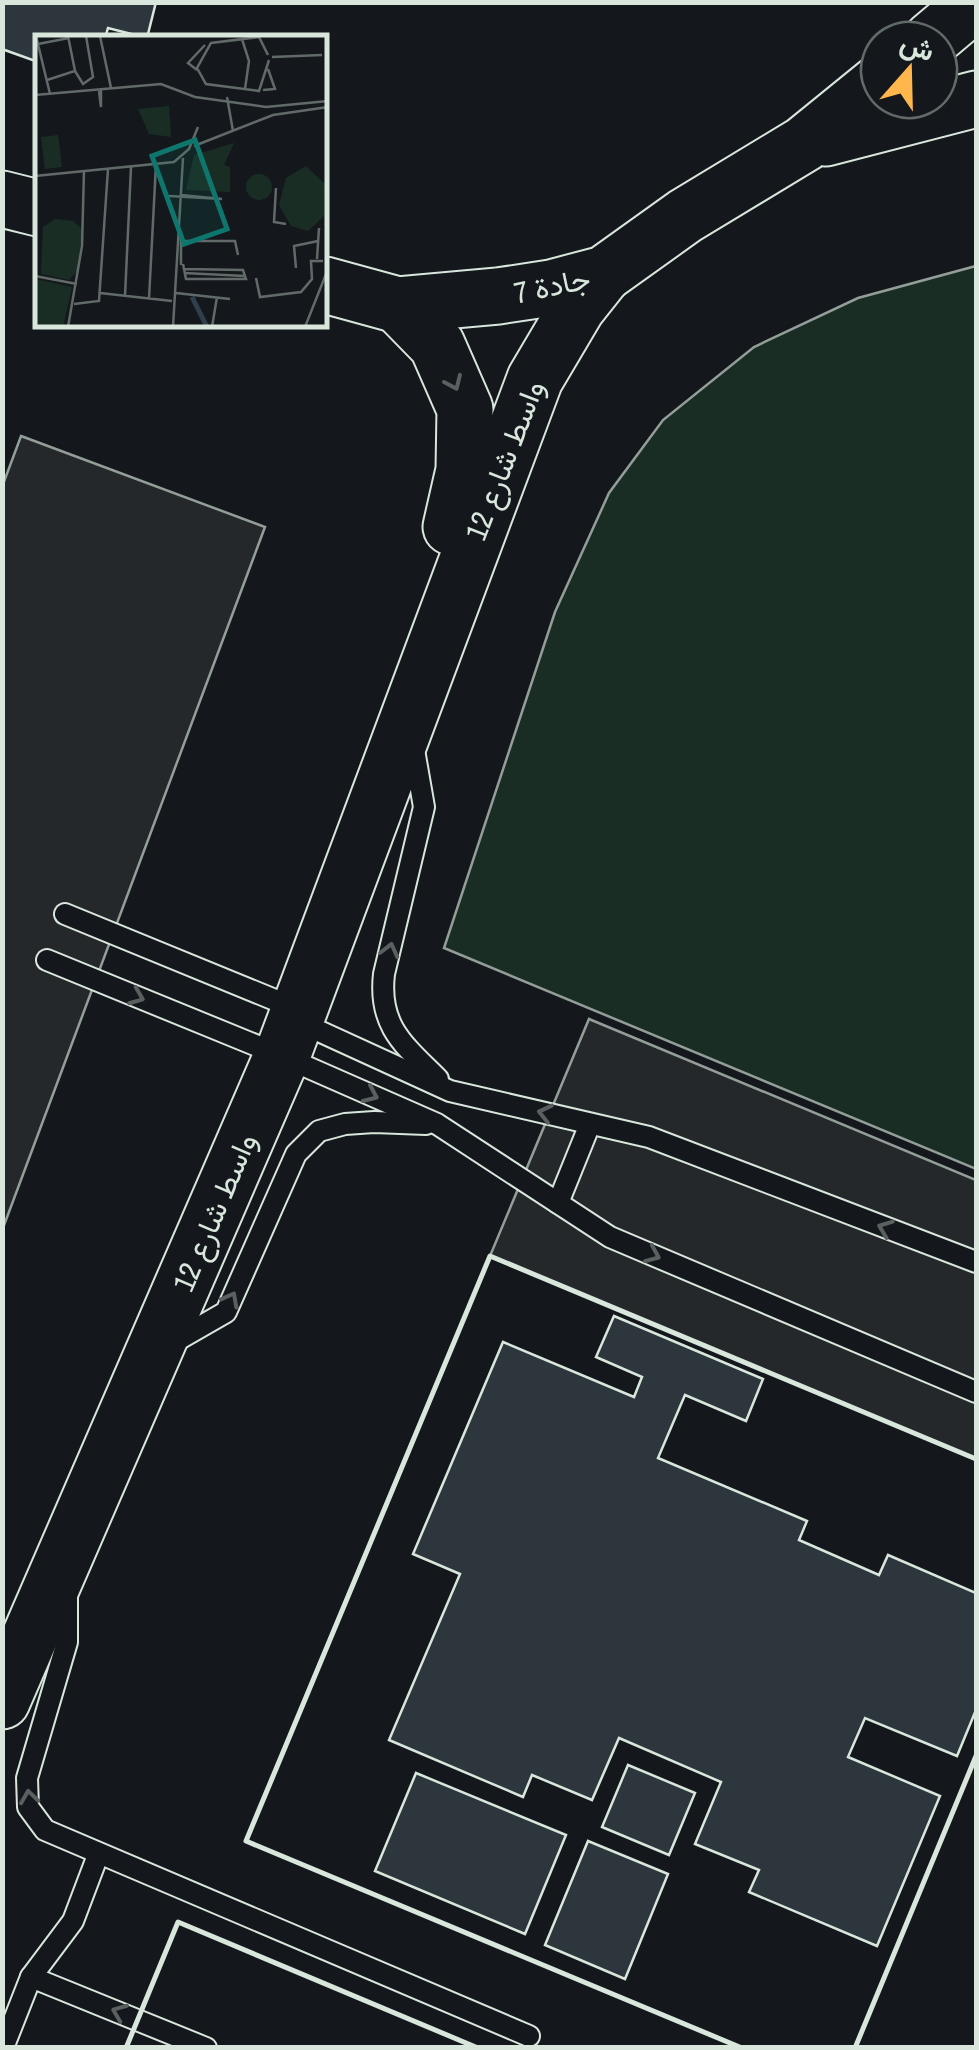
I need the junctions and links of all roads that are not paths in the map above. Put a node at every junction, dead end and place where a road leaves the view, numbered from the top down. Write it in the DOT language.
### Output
graph roads {
  1 [pos="976,2"];
  2 [pos="955,20"];
  3 [pos="859,99"];
  4 [pos="976,99"];
  5 [pos="804,144"];
  6 [pos="2,198"];
  7 [pos="35,207"];
  8 [pos="604,274"];
  9 [pos="328,286"];
  10 [pos="398,305"];
  11 [pos="408,716"];
  12 [pos="64,914"];
  13 [pos="47,960"];
  14 [pos="292,1028"];
  15 [pos="450,1091"];
  16 [pos="438,1124"];
  17 [pos="590,1124"];
  18 [pos="558,1203"];
  19 [pos="976,1262"];
  20 [pos="153,1354"];
  21 [pos="976,1392"];
  22 [pos="61,1566"];
  23 [pos="2,1702"];
  24 [pos="98,1855"];
  25 [pos="31,1976"];
  26 [pos="529,2036"];
  27 [pos="2,2048"];
  28 [pos="206,2048"];
  1 -- 2 [label="main road"];
  3 -- 5 [label="main road, جادة 7"];
  4 -- 5 [label="main road, جادة 7"];
  5 -- 8 [label="main road, جادة 7"];
  6 -- 7 [label="main road"];
  8 -- 10 [label="main road, جادة 7"];
  8 -- 11 [label="main road, واسط شارع 12"];
  9 -- 10 [label="main road, جادة 7"];
  10 -- 11 [label="main road, واسط شارع 12, one-way"];
  11 -- 14 [label="main road, واسط شارع 12"];
  15 -- 11 [label="lane, one-way"];
  12 -- 14 [label="lane"];
  13 -- 14 [label="lane, one-way"];
  14 -- 15 [label="lane"];
  14 -- 16 [label="lane, one-way"];
  14 -- 20 [label="main road, واسط شارع 12"];
  17 -- 15 [label="lane, one-way"];
  16 -- 18 [label="lane"];
  20 -- 16 [label="lane, one-way"];
  17 -- 18 [label="lane"];
  19 -- 17 [label="lane, one-way"];
  18 -- 21 [label="lane, one-way"];
  20 -- 22 [label="main road, واسط شارع 12"];
  22 -- 23 [label="main road, واسط شارع 12"];
  24 -- 22 [label="lane, one-way"];
  24 -- 25 [label="lane"];
  24 -- 26 [label="lane"];
  25 -- 27 [label="lane"];
  28 -- 25 [label="lane, one-way"];
}
